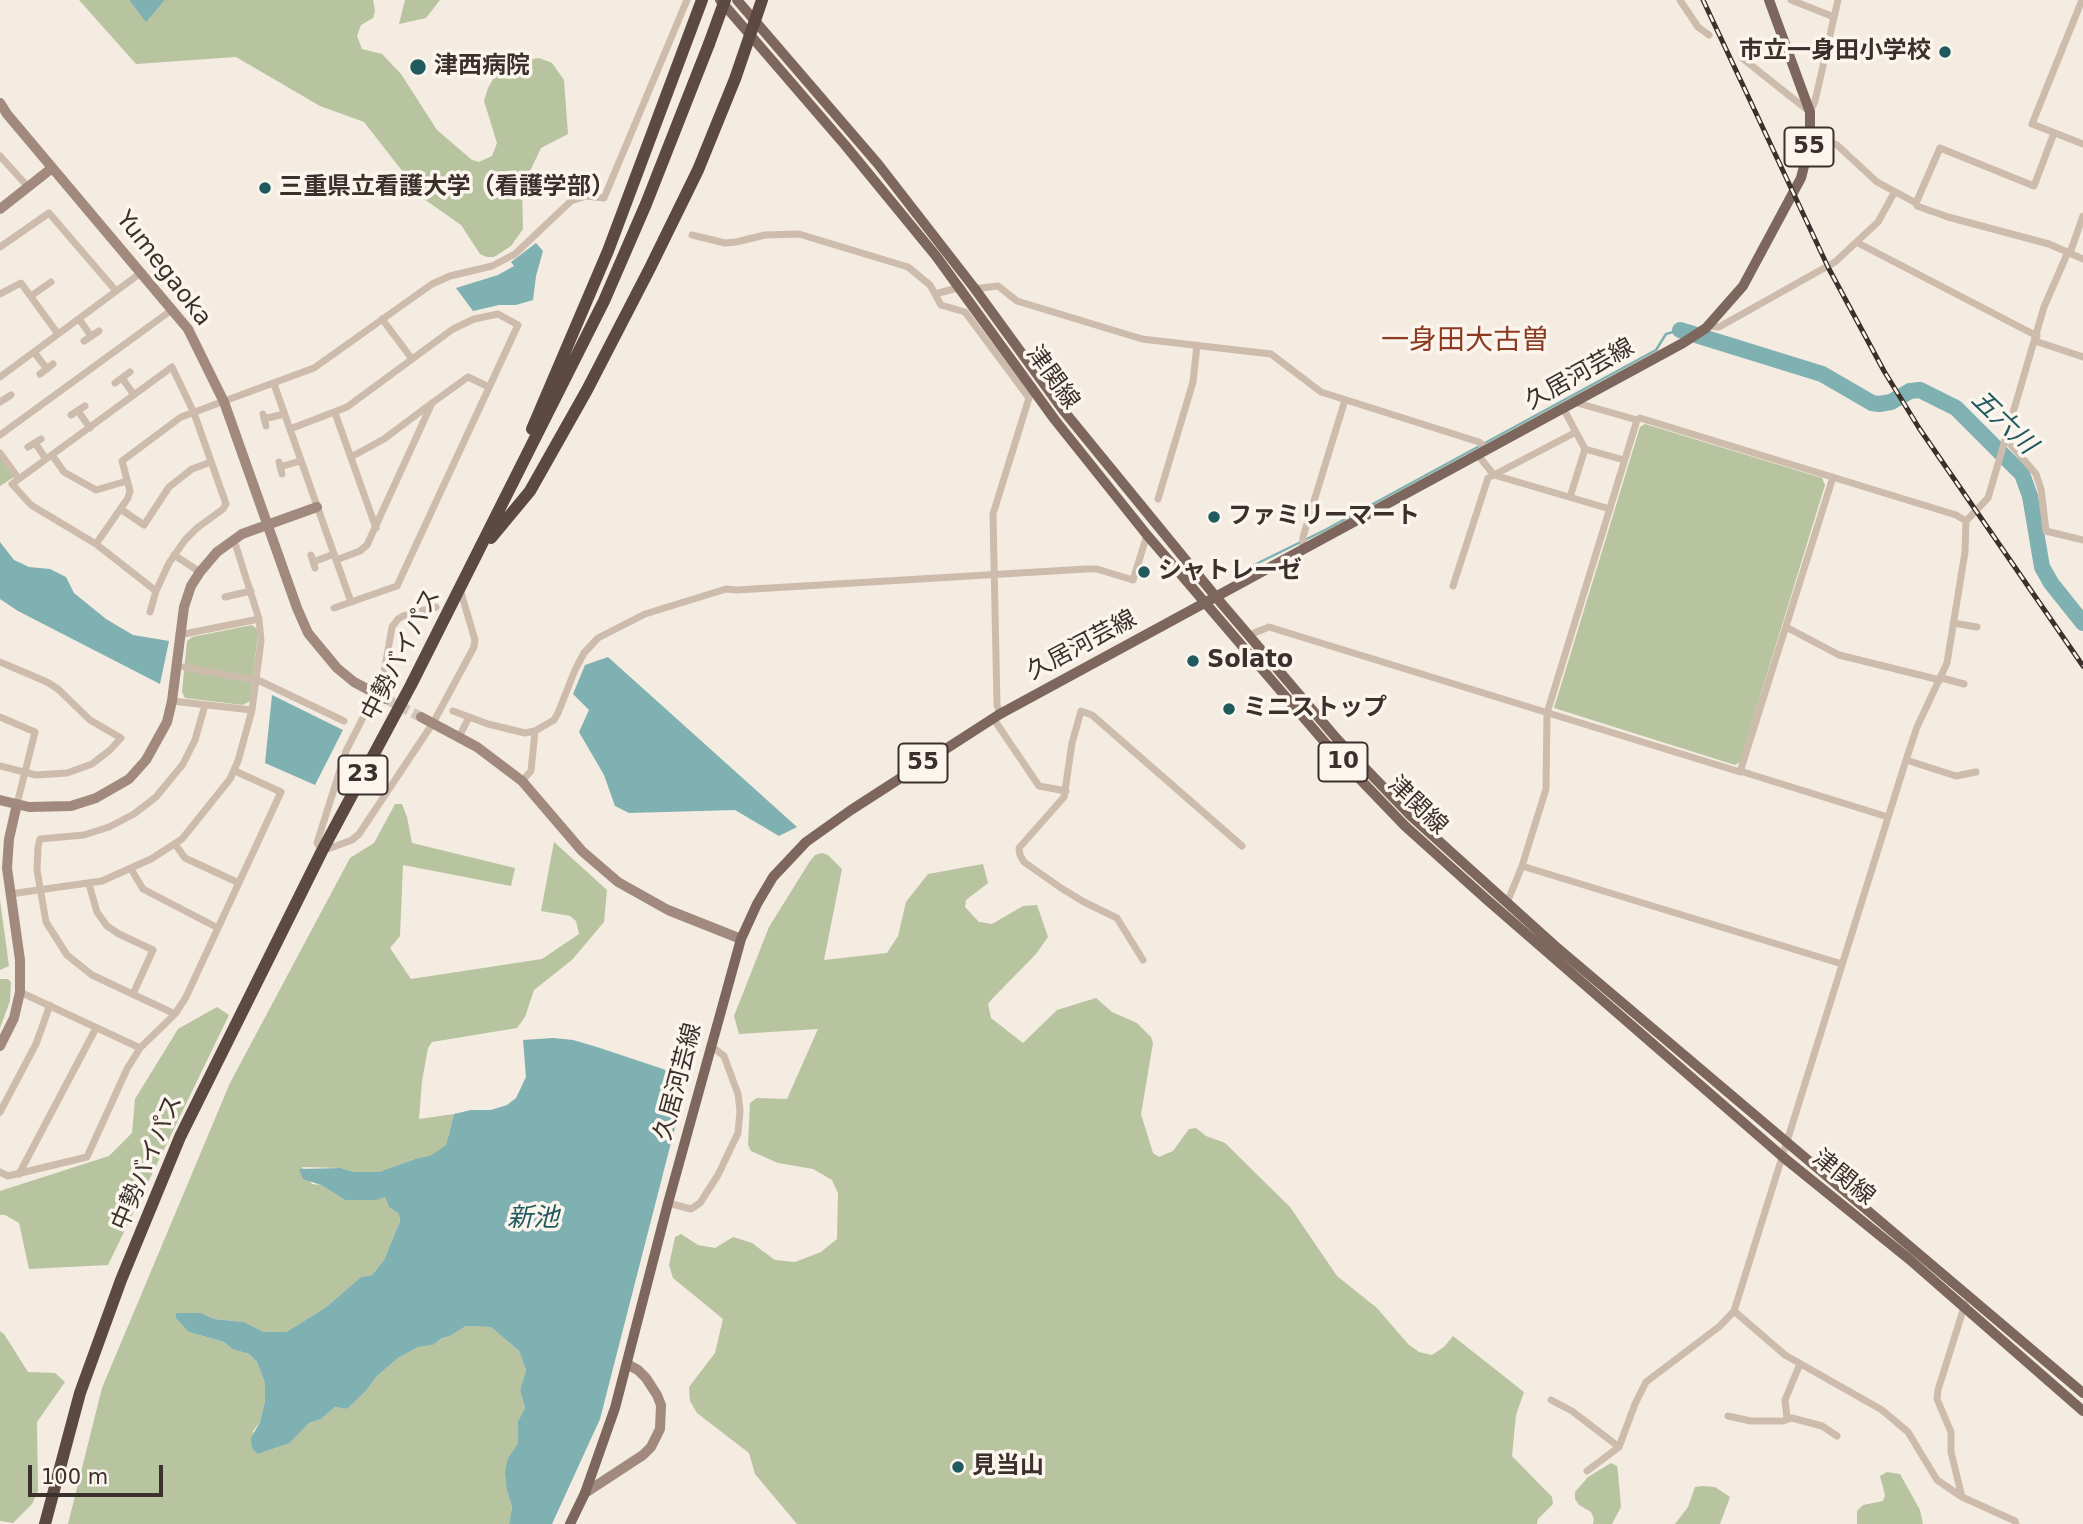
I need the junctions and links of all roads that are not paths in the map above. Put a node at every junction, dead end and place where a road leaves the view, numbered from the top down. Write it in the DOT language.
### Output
graph roads {
  1 [pos="687,0"];
  2 [pos="702,0"];
  3 [pos="722,0"];
  4 [pos="737,0"];
  5 [pos="762,0"];
  6 [pos="1680,0"];
  7 [pos="1769,0"];
  8 [pos="1791,0"];
  9 [pos="1838,0"];
  10 [pos="2082,0"];
  11 [pos="1834,17"];
  12 [pos="2079,19"];
  13 [pos="754,20"];
  14 [pos="750,34"];
  15 [pos="1709,35"];
  16 [pos="1742,58"];
  17 [pos="0,103"];
  18 [pos="1810,112"];
  19 [pos="2054,133"];
  20 [pos="1811,135"];
  21 [pos="2083,144"];
  22 [pos="0,156"];
  23 [pos="4,167"];
  24 [pos="52,168"];
  25 [pos="29,188"];
  26 [pos="1894,193"];
  27 [pos="1916,203"];
  28 [pos="0,209"];
  29 [pos="2083,216"];
  30 [pos="692,235"];
  31 [pos="1858,243"];
  32 [pos="0,247"];
  33 [pos="2069,252"];
  34 [pos="2083,259"];
  35 [pos="142,272"];
  36 [pos="51,282"];
  37 [pos="960,287"];
  38 [pos="975,289"];
  39 [pos="116,291"];
  40 [pos="0,294"];
  41 [pos="935,294"];
  42 [pos="31,296"];
  43 [pos="1730,301"];
  44 [pos="173,309"];
  45 [pos="1743,314"];
  46 [pos="79,319"];
  47 [pos="382,319"];
  48 [pos="1707,327"];
  49 [pos="99,331"];
  50 [pos="58,334"];
  51 [pos="2036,338"];
  52 [pos="1197,345"];
  53 [pos="34,352"];
  54 [pos="2083,357"];
  55 [pos="412,359"];
  56 [pos="47,369"];
  57 [pos="130,372"];
  58 [pos="0,377"];
  59 [pos="274,384"];
  60 [pos="489,387"];
  61 [pos="11,395"];
  62 [pos="134,395"];
  63 [pos="1,399"];
  64 [pos="1345,400"];
  65 [pos="224,402"];
  66 [pos="1574,402"];
  67 [pos="432,403"];
  68 [pos="85,406"];
  69 [pos="1563,408"];
  70 [pos="194,412"];
  71 [pos="335,413"];
  72 [pos="284,414"];
  73 [pos="264,420"];
  74 [pos="1637,420"];
  75 [pos="90,428"];
  76 [pos="290,429"];
  77 [pos="1576,432"];
  78 [pos="0,435"];
  79 [pos="2006,440"];
  80 [pos="35,443"];
  81 [pos="1482,448"];
  82 [pos="1585,449"];
  83 [pos="0,453"];
  84 [pos="49,457"];
  85 [pos="351,457"];
  86 [pos="1624,460"];
  87 [pos="300,461"];
  88 [pos="211,462"];
  89 [pos="280,468"];
  90 [pos="1494,475"];
  91 [pos="1833,477"];
  92 [pos="19,478"];
  93 [pos="127,481"];
  94 [pos="1570,497"];
  95 [pos="1158,499"];
  96 [pos="317,507"];
  97 [pos="1610,509"];
  98 [pos="122,510"];
  99 [pos="1966,521"];
  100 [pos="267,525"];
  101 [pos="376,528"];
  102 [pos="1147,535"];
  103 [pos="234,540"];
  104 [pos="2083,540"];
  105 [pos="1303,543"];
  106 [pos="96,544"];
  107 [pos="174,555"];
  108 [pos="335,557"];
  109 [pos="476,557"];
  110 [pos="313,561"];
  111 [pos="200,572"];
  112 [pos="995,574"];
  113 [pos="1453,586"];
  114 [pos="460,589"];
  115 [pos="156,591"];
  116 [pos="251,592"];
  117 [pos="225,597"];
  118 [pos="1216,597"];
  119 [pos="351,602"];
  120 [pos="1205,603"];
  121 [pos="436,607"];
  122 [pos="334,608"];
  123 [pos="150,612"];
  124 [pos="259,619"];
  125 [pos="1953,623"];
  126 [pos="1786,627"];
  127 [pos="1977,627"];
  128 [pos="179,635"];
  129 [pos="1249,635"];
  130 [pos="0,662"];
  131 [pos="184,667"];
  132 [pos="1941,679"];
  133 [pos="256,680"];
  134 [pos="1964,684"];
  135 [pos="380,696"];
  136 [pos="172,701"];
  137 [pos="205,705"];
  138 [pos="252,710"];
  139 [pos="453,711"];
  140 [pos="1547,713"];
  141 [pos="997,716"];
  142 [pos="0,717"];
  143 [pos="421,717"];
  144 [pos="469,717"];
  145 [pos="344,721"];
  146 [pos="433,723"];
  147 [pos="535,731"];
  148 [pos="459,737"];
  149 [pos="1906,760"];
  150 [pos="0,766"];
  151 [pos="235,771"];
  152 [pos="1740,771"];
  153 [pos="25,772"];
  154 [pos="1976,772"];
  155 [pos="522,781"];
  156 [pos="1066,791"];
  157 [pos="0,800"];
  158 [pos="17,804"];
  159 [pos="1888,817"];
  160 [pos="175,844"];
  161 [pos="1242,846"];
  162 [pos="322,851"];
  163 [pos="1522,866"];
  164 [pos="131,869"];
  165 [pos="239,883"];
  166 [pos="89,884"];
  167 [pos="40,890"];
  168 [pos="10,894"];
  169 [pos="1507,902"];
  170 [pos="218,928"];
  171 [pos="741,939"];
  172 [pos="1143,960"];
  173 [pos="1842,964"];
  174 [pos="20,992"];
  175 [pos="133,994"];
  176 [pos="50,1005"];
  177 [pos="175,1014"];
  178 [pos="96,1028"];
  179 [pos="710,1045"];
  180 [pos="0,1046"];
  181 [pos="139,1048"];
  182 [pos="0,1112"];
  183 [pos="1787,1143"];
  184 [pos="1783,1157"];
  185 [pos="0,1172"];
  186 [pos="19,1174"];
  187 [pos="668,1203"];
  188 [pos="1968,1297"];
  189 [pos="1964,1309"];
  190 [pos="1734,1311"];
  191 [pos="627,1364"];
  192 [pos="1800,1364"];
  193 [pos="2083,1393"];
  194 [pos="1551,1400"];
  195 [pos="2083,1411"];
  196 [pos="1728,1416"];
  197 [pos="1787,1418"];
  198 [pos="1837,1436"];
  199 [pos="1619,1447"];
  200 [pos="1587,1471"];
  201 [pos="585,1493"];
  202 [pos="1962,1497"];
  203 [pos="45,1520"];
  204 [pos="570,1524"];
  205 [pos="2019,1524"];
  1 -- 47 [label="street"];
  2 -- 109 [label="highway"];
  3 -- 14 [label="main road, 津関線 / 10"];
  3 -- 109 [label="highway, 中勢バイパス / 23, bridge"];
  4 -- 13 [label="main road, 津関線 / 10"];
  5 -- 13 [label="highway"];
  6 -- 15 [label="street"];
  7 -- 18 [label="main road, 久居河芸線 / 55"];
  8 -- 11 [label="street"];
  9 -- 11 [label="street"];
  10 -- 12 [label="street"];
  11 -- 18 [label="street"];
  12 -- 19 [label="street"];
  13 -- 14 [label="highway"];
  13 -- 38 [label="main road, 津関線 / 10"];
  14 -- 37 [label="main road, 津関線 / 10"];
  14 -- 109 [label="highway"];
  16 -- 18 [label="street"];
  17 -- 24 [label="street, Yumegaoka"];
  18 -- 20 [label="main road, 久居河芸線 / 55"];
  19 -- 21 [label="street"];
  19 -- 27 [label="street"];
  20 -- 26 [label="street"];
  20 -- 43 [label="main road, 久居河芸線 / 55"];
  22 -- 23 [label="street"];
  23 -- 25 [label="street"];
  24 -- 25 [label="street"];
  24 -- 35 [label="street, Yumegaoka"];
  25 -- 28 [label="street"];
  26 -- 27 [label="street"];
  26 -- 31 [label="street"];
  27 -- 33 [label="street"];
  29 -- 33 [label="street"];
  30 -- 41 [label="street"];
  31 -- 45 [label="street"];
  31 -- 51 [label="street"];
  32 -- 39 [label="street"];
  33 -- 34 [label="street"];
  33 -- 51 [label="street"];
  35 -- 39 [label="street"];
  35 -- 44 [label="street, Yumegaoka"];
  36 -- 42 [label="street"];
  37 -- 38 [label="street"];
  37 -- 41 [label="street"];
  37 -- 102 [label="main road, 津関線 / 10"];
  38 -- 52 [label="street"];
  38 -- 118 [label="main road, 津関線 / 10"];
  39 -- 46 [label="street"];
  40 -- 42 [label="street"];
  41 -- 112 [label="street"];
  42 -- 50 [label="street"];
  43 -- 45 [label="street"];
  43 -- 48 [label="main road, 久居河芸線 / 55"];
  44 -- 65 [label="street, Yumegaoka"];
  44 -- 78 [label="street"];
  45 -- 48 [label="street"];
  46 -- 49 [label="street"];
  46 -- 50 [label="street"];
  47 -- 55 [label="street"];
  47 -- 59 [label="street"];
  48 -- 66 [label="main road, 久居河芸線 / 55"];
  50 -- 53 [label="street"];
  51 -- 54 [label="street"];
  51 -- 79 [label="street"];
  52 -- 64 [label="street"];
  52 -- 95 [label="street"];
  53 -- 56 [label="street"];
  53 -- 58 [label="street"];
  55 -- 60 [label="street"];
  55 -- 71 [label="street"];
  57 -- 62 [label="street"];
  59 -- 65 [label="street"];
  59 -- 72 [label="street"];
  60 -- 67 [label="street"];
  60 -- 119 [label="street"];
  61 -- 63 [label="street"];
  62 -- 70 [label="street"];
  62 -- 75 [label="street"];
  64 -- 81 [label="street"];
  64 -- 105 [label="street"];
  65 -- 70 [label="street"];
  65 -- 100 [label="street, Yumegaoka"];
  66 -- 69 [label="main road, 久居河芸線 / 55"];
  66 -- 74 [label="street"];
  67 -- 85 [label="street"];
  67 -- 101 [label="street"];
  68 -- 75 [label="street"];
  69 -- 77 [label="street"];
  69 -- 81 [label="main road, 久居河芸線 / 55"];
  70 -- 88 [label="street"];
  70 -- 93 [label="street"];
  71 -- 76 [label="street"];
  71 -- 85 [label="street"];
  72 -- 73 [label="street"];
  72 -- 76 [label="street"];
  74 -- 86 [label="street"];
  74 -- 91 [label="street"];
  75 -- 84 [label="street"];
  76 -- 87 [label="street"];
  77 -- 82 [label="street"];
  77 -- 90 [label="street"];
  79 -- 99 [label="street"];
  79 -- 104 [label="street"];
  80 -- 84 [label="street"];
  81 -- 90 [label="street"];
  81 -- 105 [label="main road, 久居河芸線 / 55"];
  82 -- 86 [label="street"];
  82 -- 94 [label="street"];
  83 -- 92 [label="street"];
  84 -- 92 [label="street"];
  84 -- 93 [label="street"];
  85 -- 101 [label="street"];
  86 -- 97 [label="street"];
  87 -- 89 [label="street"];
  87 -- 96 [label="street"];
  88 -- 98 [label="street"];
  88 -- 107 [label="street"];
  90 -- 94 [label="street"];
  90 -- 113 [label="street"];
  91 -- 99 [label="street"];
  91 -- 126 [label="street"];
  92 -- 106 [label="street"];
  93 -- 98 [label="street"];
  94 -- 97 [label="street"];
  96 -- 100 [label="street"];
  96 -- 108 [label="street"];
  97 -- 140 [label="street"];
  98 -- 106 [label="street"];
  99 -- 125 [label="street"];
  100 -- 103 [label="street"];
  100 -- 135 [label="street, Yumegaoka"];
  101 -- 108 [label="street"];
  102 -- 112 [label="street"];
  102 -- 120 [label="main road, 津関線 / 10"];
  103 -- 111 [label="street"];
  103 -- 116 [label="street"];
  105 -- 118 [label="main road, 久居河芸線 / 55"];
  106 -- 115 [label="street"];
  107 -- 111 [label="street"];
  107 -- 115 [label="street"];
  108 -- 110 [label="street"];
  108 -- 119 [label="street"];
  109 -- 114 [label="highway, 中勢バイパス / 23"];
  111 -- 128 [label="street"];
  112 -- 141 [label="street"];
  112 -- 147 [label="street"];
  114 -- 146 [label="street"];
  114 -- 162 [label="highway, 中勢バイパス / 23"];
  115 -- 123 [label="street"];
  116 -- 117 [label="street"];
  116 -- 124 [label="street"];
  118 -- 120 [label="main road, 久居河芸線 / 55"];
  118 -- 129 [label="main road, 津関線 / 10"];
  119 -- 122 [label="street"];
  120 -- 141 [label="main road, 久居河芸線 / 55"];
  120 -- 184 [label="main road, 津関線 / 10"];
  121 -- 135 [label="street"];
  124 -- 128 [label="street"];
  124 -- 133 [label="street"];
  125 -- 127 [label="street"];
  125 -- 132 [label="street"];
  126 -- 132 [label="street"];
  126 -- 152 [label="street"];
  128 -- 136 [label="street"];
  129 -- 140 [label="street"];
  129 -- 169 [label="main road, 津関線 / 10"];
  130 -- 153 [label="street"];
  131 -- 133 [label="street"];
  132 -- 134 [label="street"];
  132 -- 149 [label="street"];
  133 -- 138 [label="street"];
  133 -- 145 [label="street"];
  135 -- 162 [label="street"];
  136 -- 137 [label="street"];
  136 -- 158 [label="street"];
  137 -- 138 [label="street"];
  137 -- 167 [label="street"];
  138 -- 151 [label="street"];
  139 -- 144 [label="street"];
  140 -- 152 [label="street"];
  140 -- 163 [label="street"];
  141 -- 156 [label="street"];
  141 -- 171 [label="main road, 久居河芸線 / 55"];
  142 -- 153 [label="street"];
  143 -- 146 [label="street"];
  144 -- 147 [label="street"];
  144 -- 148 [label="street"];
  146 -- 148 [label="street"];
  146 -- 162 [label="street"];
  147 -- 155 [label="street"];
  148 -- 155 [label="street"];
  149 -- 154 [label="street"];
  149 -- 159 [label="street"];
  150 -- 153 [label="street"];
  151 -- 160 [label="street"];
  151 -- 165 [label="street"];
  152 -- 159 [label="street"];
  153 -- 158 [label="street"];
  155 -- 171 [label="street"];
  156 -- 161 [label="street"];
  156 -- 172 [label="street"];
  157 -- 158 [label="street"];
  158 -- 168 [label="street"];
  159 -- 173 [label="street"];
  160 -- 164 [label="street"];
  160 -- 165 [label="street"];
  162 -- 203 [label="highway, 中勢バイパス / 23"];
  163 -- 169 [label="street"];
  163 -- 173 [label="street"];
  164 -- 166 [label="street"];
  164 -- 170 [label="street"];
  165 -- 170 [label="street"];
  166 -- 167 [label="street"];
  166 -- 175 [label="street"];
  167 -- 168 [label="street"];
  167 -- 175 [label="street"];
  168 -- 174 [label="street"];
  169 -- 183 [label="main road, 津関線 / 10"];
  170 -- 177 [label="street"];
  171 -- 179 [label="main road, 久居河芸線 / 55"];
  173 -- 183 [label="street"];
  174 -- 176 [label="street"];
  174 -- 180 [label="street"];
  175 -- 177 [label="street"];
  176 -- 178 [label="street"];
  176 -- 182 [label="street"];
  177 -- 181 [label="street"];
  178 -- 181 [label="street"];
  178 -- 186 [label="street"];
  179 -- 187 [label="main road, 久居河芸線 / 55"];
  179 -- 187 [label="street"];
  181 -- 186 [label="street"];
  183 -- 184 [label="street"];
  183 -- 188 [label="main road, 津関線 / 10"];
  184 -- 189 [label="main road, 津関線 / 10"];
  184 -- 190 [label="street"];
  185 -- 186 [label="street"];
  187 -- 191 [label="main road, 久居河芸線 / 55"];
  188 -- 189 [label="street"];
  188 -- 193 [label="main road, 津関線 / 10"];
  189 -- 195 [label="main road, 津関線 / 10"];
  189 -- 202 [label="street"];
  190 -- 192 [label="street"];
  190 -- 199 [label="street"];
  191 -- 201 [label="main road, 久居河芸線 / 55"];
  191 -- 201 [label="street"];
  192 -- 197 [label="street"];
  192 -- 202 [label="street"];
  194 -- 199 [label="street"];
  196 -- 197 [label="street"];
  197 -- 198 [label="street"];
  199 -- 200 [label="street"];
  201 -- 204 [label="main road, 久居河芸線 / 55"];
  202 -- 205 [label="street"];
}
